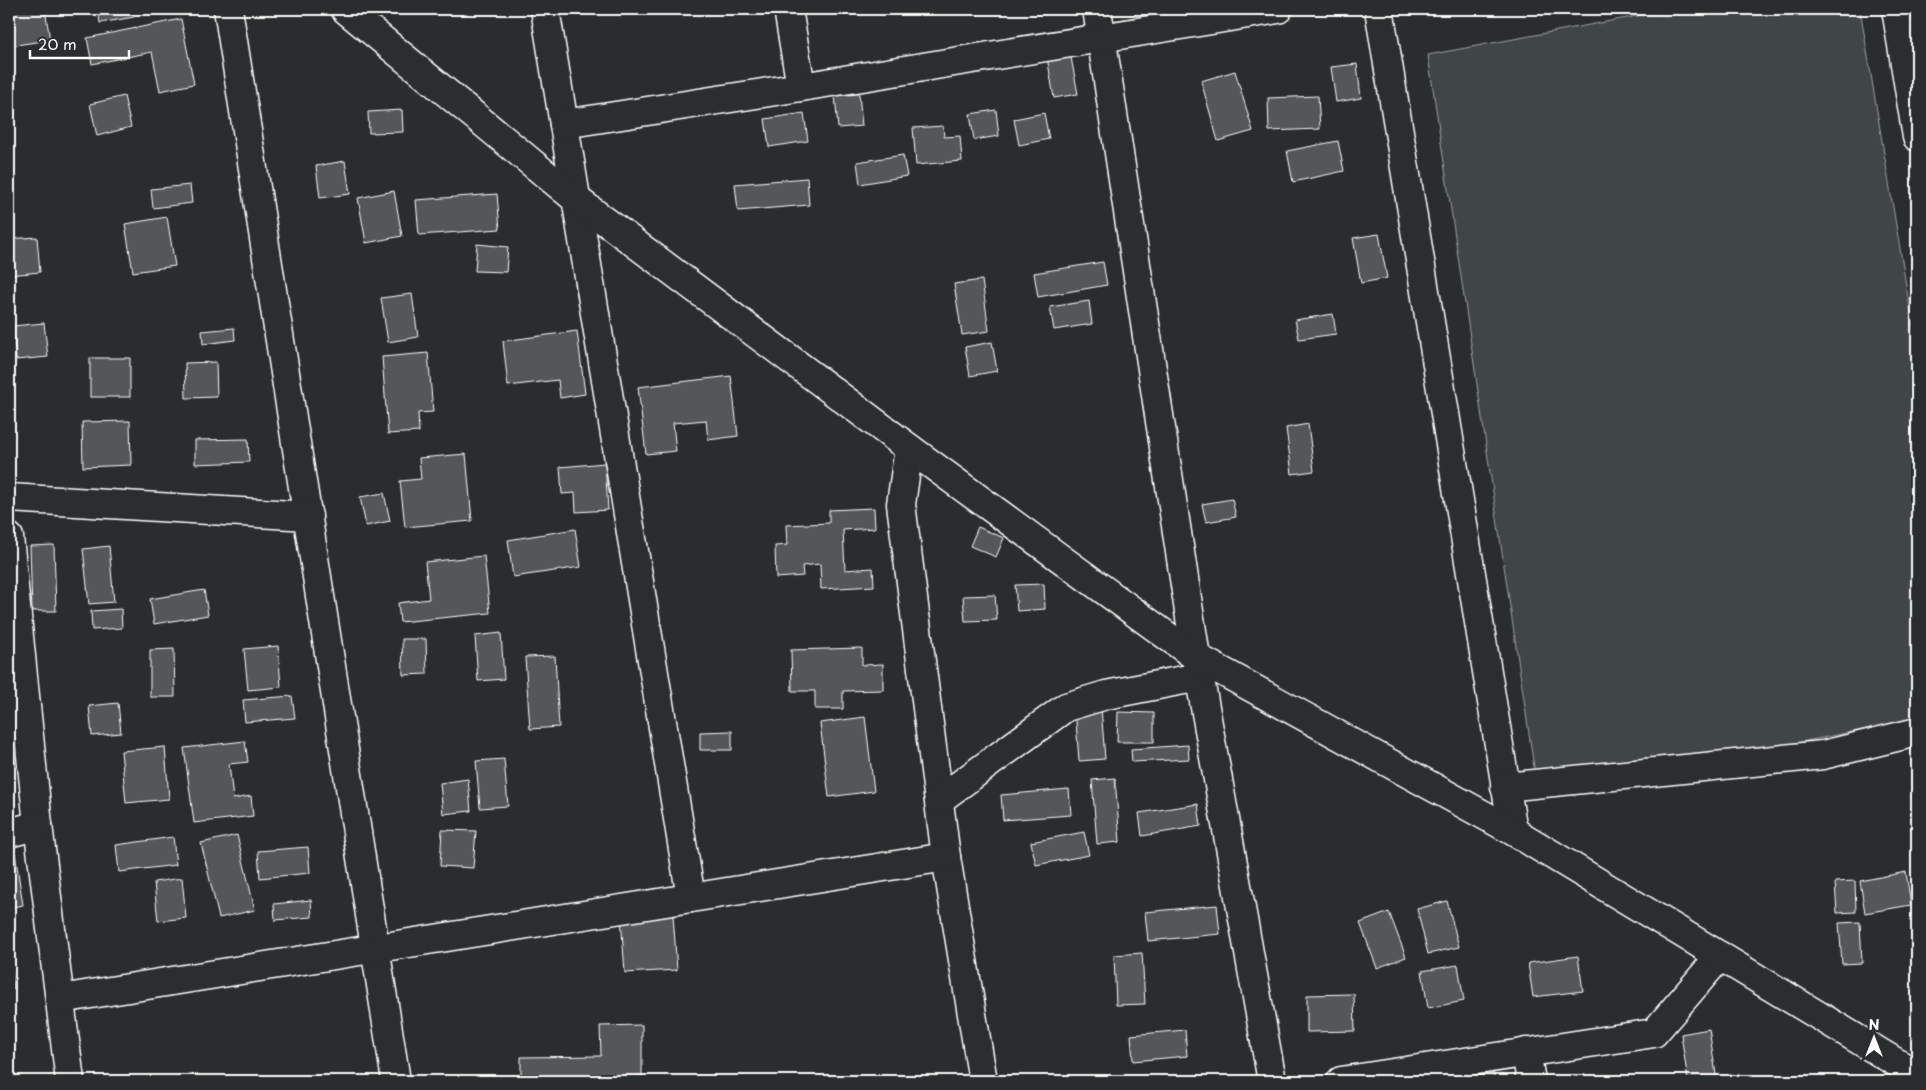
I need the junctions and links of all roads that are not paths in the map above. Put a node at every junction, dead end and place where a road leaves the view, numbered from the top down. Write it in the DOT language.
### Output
graph roads {
  1 [pos="228,9"];
  2 [pos="345,9"];
  3 [pos="545,9"];
  4 [pos="788,9"];
  5 [pos="1097,9"];
  6 [pos="1278,9"];
  7 [pos="1379,9"];
  8 [pos="1896,9"];
  9 [pos="1101,37"];
  10 [pos="801,88"];
  11 [pos="564,124"];
  12 [pos="1917,137"];
  13 [pos="577,200"];
  14 [pos="910,448"];
  15 [pos="9,498"];
  16 [pos="308,516"];
  17 [pos="9,537"];
  18 [pos="1198,667"];
  19 [pos="1917,732"];
  20 [pos="1505,786"];
  21 [pos="939,800"];
  22 [pos="38,825"];
  23 [pos="1512,831"];
  24 [pos="9,833"];
  25 [pos="946,857"];
  26 [pos="691,898"];
  27 [pos="375,949"];
  28 [pos="1720,956"];
  29 [pos="60,999"];
  30 [pos="1526,1052"];
  31 [pos="1917,1075"];
  32 [pos="70,1081"];
  33 [pos="396,1081"];
  34 [pos="983,1081"];
  35 [pos="1272,1081"];
  36 [pos="1341,1081"];
  37 [pos="1531,1081"];
  1 -- 16 [label="street"];
  2 -- 13 [label="street"];
  3 -- 11 [label="street"];
  4 -- 10 [label="street"];
  5 -- 9 [label="street"];
  6 -- 9 [label="street"];
  7 -- 20 [label="street"];
  8 -- 12 [label="street"];
  9 -- 10 [label="street"];
  9 -- 18 [label="street"];
  10 -- 11 [label="street"];
  11 -- 13 [label="street"];
  13 -- 14 [label="street"];
  13 -- 26 [label="street"];
  14 -- 18 [label="street"];
  14 -- 21 [label="street"];
  15 -- 16 [label="street"];
  16 -- 27 [label="street"];
  17 -- 22 [label="street"];
  18 -- 21 [label="street"];
  18 -- 23 [label="street"];
  18 -- 35 [label="street"];
  19 -- 20 [label="street"];
  20 -- 23 [label="street"];
  21 -- 25 [label="street"];
  22 -- 24 [label="street"];
  22 -- 29 [label="street"];
  23 -- 28 [label="street"];
  25 -- 26 [label="street"];
  25 -- 34 [label="street"];
  26 -- 27 [label="street"];
  27 -- 29 [label="street"];
  27 -- 33 [label="street"];
  28 -- 30 [label="street"];
  28 -- 31 [label="street"];
  29 -- 32 [label="street"];
  30 -- 36 [label="street"];
  30 -- 37 [label="street"];
}
